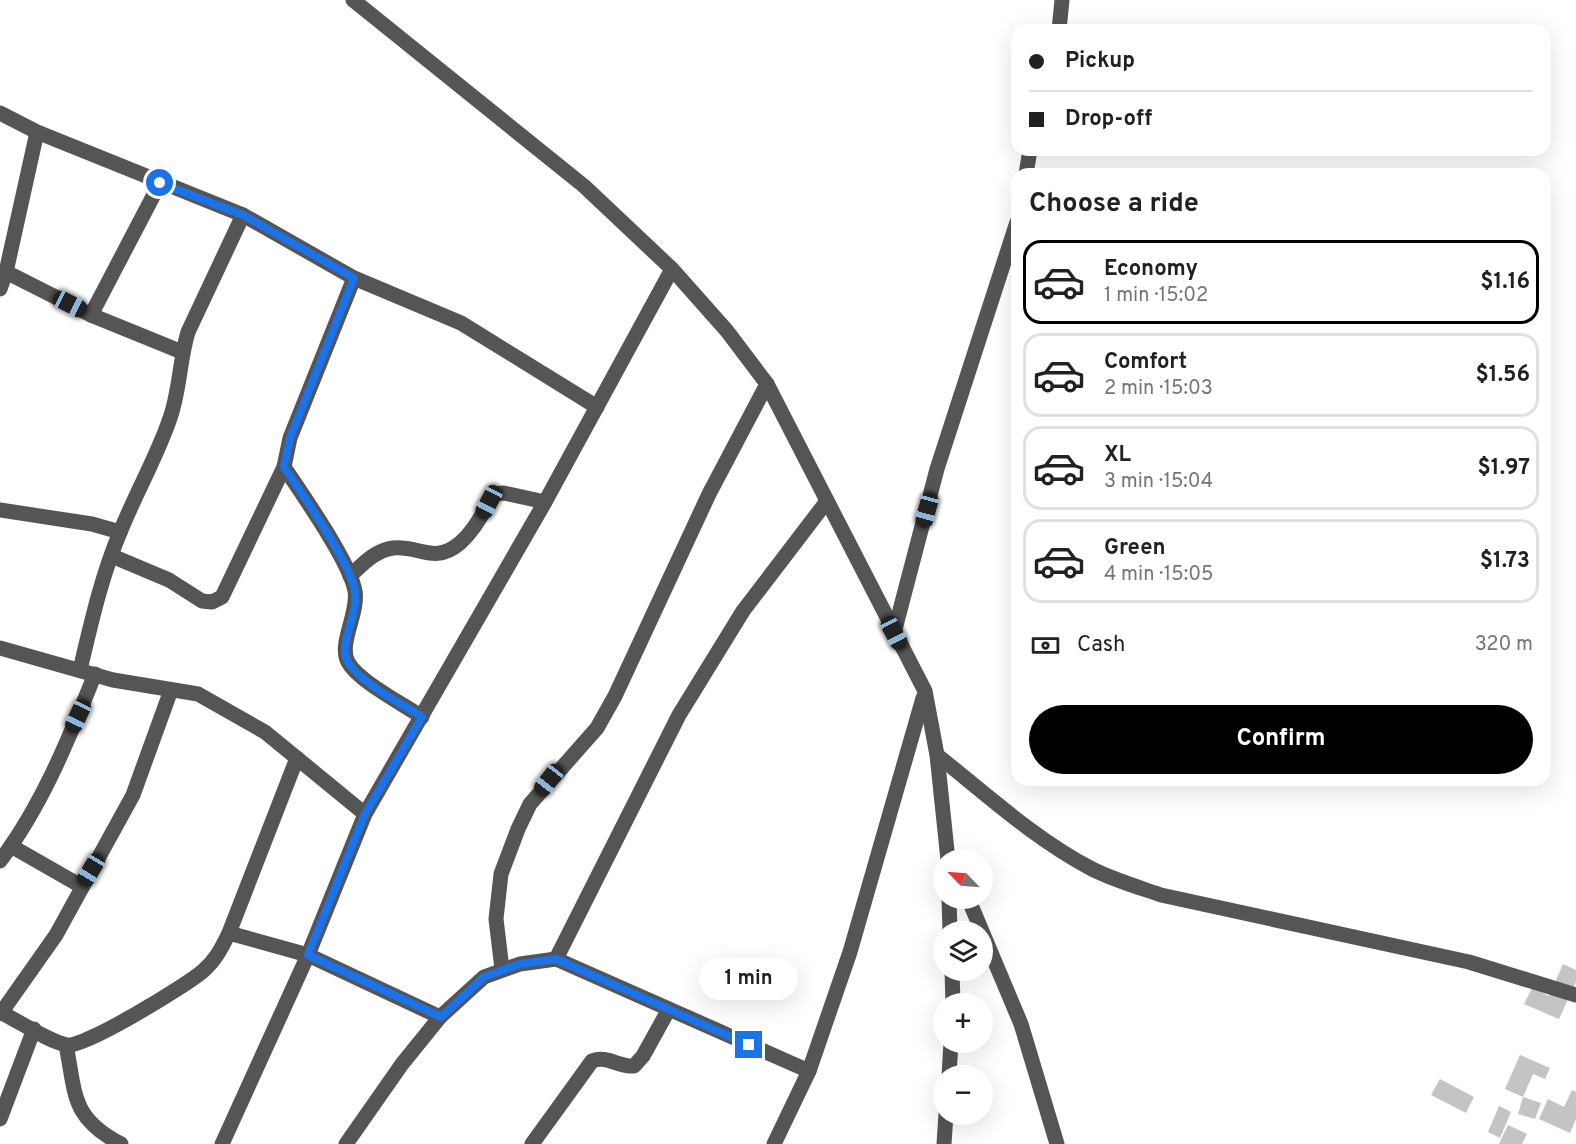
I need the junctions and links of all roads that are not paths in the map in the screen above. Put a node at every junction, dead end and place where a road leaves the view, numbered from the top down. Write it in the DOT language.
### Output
graph roads {
  1 [pos="353,0"];
  2 [pos="1062,0"];
  3 [pos="1060,24"];
  4 [pos="0,113"];
  5 [pos="37,132"];
  6 [pos="160,183"];
  7 [pos="243,215"];
  8 [pos="1011,241"];
  9 [pos="672,269"];
  10 [pos="6,272"];
  11 [pos="354,278"];
  12 [pos="0,289"];
  13 [pos="91,315"];
  14 [pos="182,352"];
  15 [pos="767,384"];
  16 [pos="597,407"];
  17 [pos="284,467"];
  18 [pos="545,501"];
  19 [pos="827,501"];
  20 [pos="0,510"];
  21 [pos="120,532"];
  22 [pos="112,556"];
  23 [pos="350,576"];
  24 [pos="894,633"];
  25 [pos="0,648"];
  26 [pos="80,670"];
  27 [pos="95,674"];
  28 [pos="171,690"];
  29 [pos="925,691"];
  30 [pos="422,717"];
  31 [pos="937,755"];
  32 [pos="297,758"];
  33 [pos="365,814"];
  34 [pos="11,846"];
  35 [pos="947,849"];
  36 [pos="0,861"];
  37 [pos="81,886"];
  38 [pos="973,909"];
  39 [pos="229,933"];
  40 [pos="308,955"];
  41 [pos="556,959"];
  42 [pos="502,969"];
  43 [pos="1576,995"];
  44 [pos="669,1009"];
  45 [pos="0,1012"];
  46 [pos="441,1017"];
  47 [pos="34,1029"];
  48 [pos="66,1045"];
  49 [pos="808,1071"];
  50 [pos="0,1119"];
  51 [pos="945,1125"];
  52 [pos="121,1144"];
  53 [pos="222,1144"];
  54 [pos="346,1144"];
  55 [pos="532,1144"];
  56 [pos="774,1144"];
  57 [pos="944,1144"];
  58 [pos="1057,1144"];
  1 -- 9 [label="street"];
  2 -- 3 [label="street"];
  4 -- 5 [label="street"];
  5 -- 6 [label="street"];
  5 -- 10 [label="street"];
  6 -- 7 [label="street"];
  6 -- 13 [label="street"];
  7 -- 11 [label="street"];
  7 -- 14 [label="street"];
  8 -- 24 [label="street"];
  9 -- 15 [label="street"];
  9 -- 16 [label="street"];
  10 -- 12 [label="street"];
  10 -- 13 [label="street"];
  11 -- 16 [label="street"];
  11 -- 17 [label="street"];
  13 -- 14 [label="street"];
  14 -- 21 [label="street"];
  15 -- 19 [label="street"];
  15 -- 42 [label="street"];
  16 -- 18 [label="street"];
  17 -- 22 [label="street"];
  17 -- 23 [label="street"];
  18 -- 23 [label="street"];
  18 -- 30 [label="street"];
  19 -- 24 [label="street"];
  19 -- 41 [label="street"];
  20 -- 21 [label="street"];
  21 -- 22 [label="street"];
  22 -- 26 [label="street"];
  23 -- 30 [label="street"];
  24 -- 29 [label="street"];
  25 -- 26 [label="street"];
  26 -- 27 [label="street"];
  27 -- 28 [label="street"];
  27 -- 34 [label="street"];
  28 -- 32 [label="street"];
  28 -- 37 [label="street"];
  29 -- 31 [label="street"];
  29 -- 49 [label="street"];
  30 -- 33 [label="street"];
  31 -- 35 [label="street"];
  31 -- 43 [label="street"];
  32 -- 33 [label="street"];
  32 -- 39 [label="street"];
  33 -- 40 [label="street"];
  34 -- 36 [label="street"];
  34 -- 37 [label="street"];
  37 -- 45 [label="street"];
  38 -- 58 [label="street"];
  39 -- 40 [label="street"];
  39 -- 48 [label="street"];
  40 -- 46 [label="street"];
  40 -- 53 [label="street"];
  41 -- 42 [label="street"];
  41 -- 44 [label="street"];
  42 -- 46 [label="street"];
  44 -- 49 [label="street"];
  44 -- 55 [label="street"];
  45 -- 47 [label="street"];
  46 -- 54 [label="street"];
  47 -- 48 [label="street"];
  47 -- 50 [label="street"];
  48 -- 52 [label="street"];
  49 -- 56 [label="street"];
  51 -- 57 [label="street"];
}
